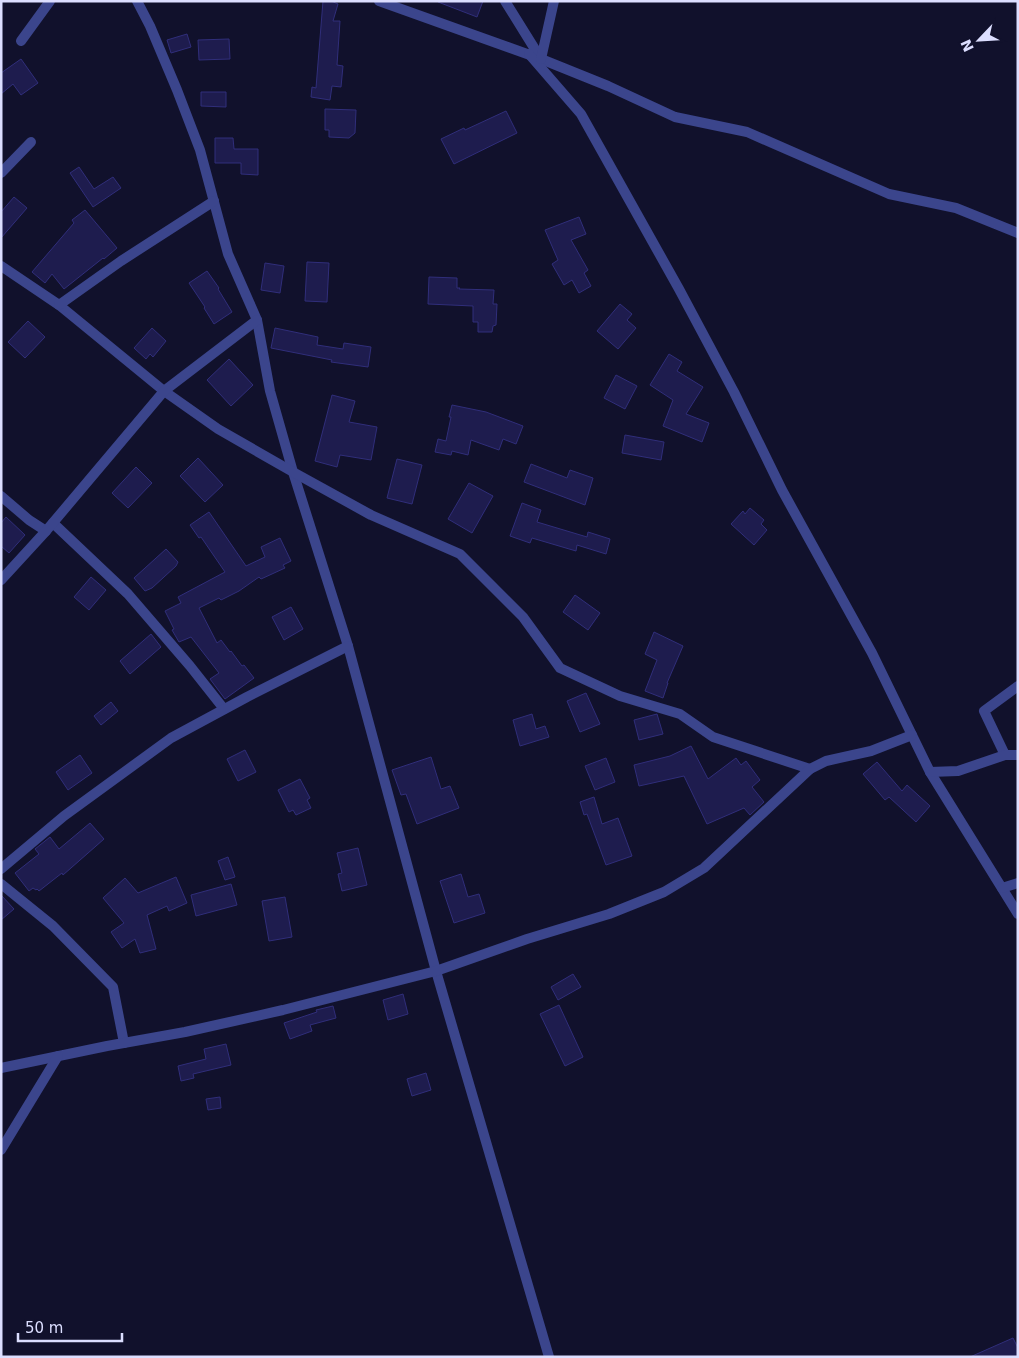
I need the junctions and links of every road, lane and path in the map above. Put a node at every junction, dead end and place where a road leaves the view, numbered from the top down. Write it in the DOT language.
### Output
graph roads {
  1 [pos="50,1"];
  2 [pos="138,1"];
  3 [pos="379,1"];
  4 [pos="505,1"];
  5 [pos="554,1"];
  6 [pos="407,6"];
  7 [pos="21,42"];
  8 [pos="529,54"];
  9 [pos="542,59"];
  10 [pos="31,142"];
  11 [pos="1,173"];
  12 [pos="214,201"];
  13 [pos="1018,233"];
  14 [pos="1,266"];
  15 [pos="59,305"];
  16 [pos="257,320"];
  17 [pos="164,391"];
  18 [pos="293,472"];
  19 [pos="1,496"];
  20 [pos="53,523"];
  21 [pos="46,531"];
  22 [pos="1,580"];
  23 [pos="348,646"];
  24 [pos="1018,686"];
  25 [pos="224,709"];
  26 [pos="912,735"];
  27 [pos="1005,755"];
  28 [pos="1018,755"];
  29 [pos="810,769"];
  30 [pos="930,772"];
  31 [pos="1,869"];
  32 [pos="1018,883"];
  33 [pos="1,884"];
  34 [pos="1002,888"];
  35 [pos="1018,914"];
  36 [pos="436,971"];
  37 [pos="124,1043"];
  38 [pos="58,1056"];
  39 [pos="1,1068"];
  40 [pos="1,1150"];
  41 [pos="549,1357"];
  1 -- 7 [label="street"];
  2 -- 12 [label="street"];
  3 -- 6 [label="street"];
  4 -- 9 [label="street"];
  5 -- 9 [label="street"];
  6 -- 8 [label="street"];
  8 -- 9 [label="street"];
  8 -- 26 [label="street"];
  9 -- 13 [label="street"];
  10 -- 11 [label="street"];
  12 -- 15 [label="street"];
  12 -- 16 [label="street"];
  14 -- 15 [label="street"];
  15 -- 17 [label="street"];
  16 -- 17 [label="street"];
  16 -- 18 [label="street"];
  17 -- 18 [label="street"];
  17 -- 20 [label="street"];
  18 -- 23 [label="street"];
  18 -- 29 [label="street"];
  19 -- 21 [label="street"];
  20 -- 21 [label="street"];
  20 -- 25 [label="street"];
  21 -- 22 [label="street"];
  23 -- 25 [label="street"];
  23 -- 36 [label="street"];
  24 -- 27 [label="street"];
  25 -- 31 [label="street"];
  26 -- 29 [label="street"];
  26 -- 30 [label="street"];
  27 -- 28 [label="street"];
  27 -- 30 [label="street"];
  29 -- 36 [label="street"];
  30 -- 34 [label="street"];
  32 -- 34 [label="street"];
  33 -- 37 [label="street"];
  34 -- 35 [label="street"];
  36 -- 37 [label="street"];
  36 -- 41 [label="street"];
  37 -- 38 [label="street"];
  38 -- 39 [label="street"];
  38 -- 40 [label="street"];
}
